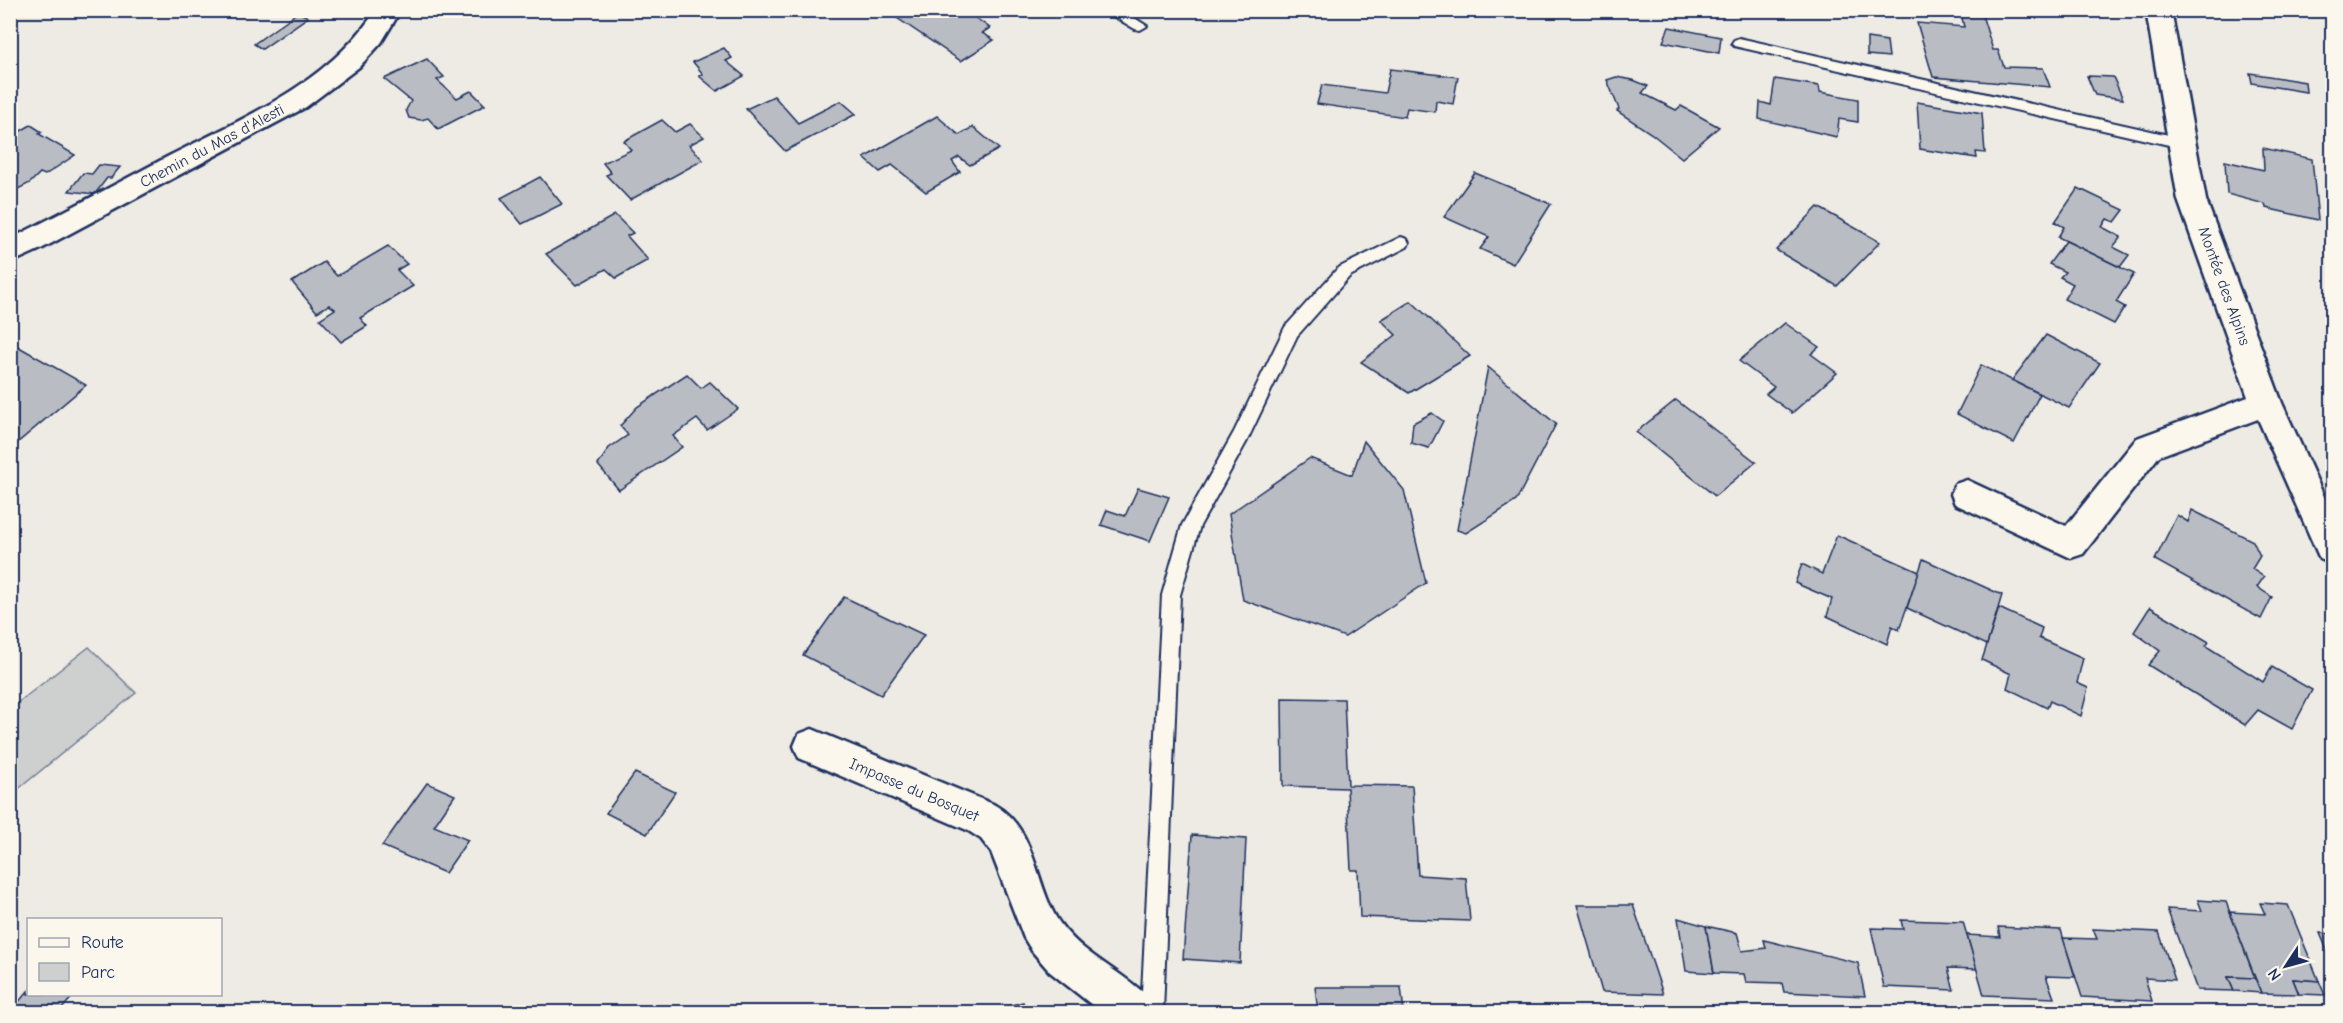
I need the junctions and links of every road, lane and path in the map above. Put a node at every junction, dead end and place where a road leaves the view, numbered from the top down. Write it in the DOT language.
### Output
graph roads {
  1 [pos="389,10"];
  2 [pos="1110,10"];
  3 [pos="2158,10"];
  4 [pos="1140,26"];
  5 [pos="1739,43"];
  6 [pos="2182,143"];
  7 [pos="1401,243"];
  8 [pos="10,252"];
  9 [pos="2266,404"];
  10 [pos="1967,494"];
  11 [pos="2332,549"];
  12 [pos="812,746"];
  13 [pos="1134,1012"];
  14 [pos="1152,1012"];
  1 -- 8 [label="street, Chemin du Mas d'Alesti"];
  2 -- 4 [label="lane"];
  3 -- 6 [label="street, Montée des Alpins"];
  5 -- 6 [label="lane"];
  6 -- 9 [label="street, Montée des Alpins"];
  7 -- 14 [label="lane"];
  9 -- 10 [label="street"];
  9 -- 11 [label="street, Montée des Alpins"];
  12 -- 13 [label="street, Impasse du Bosquet"];
}
